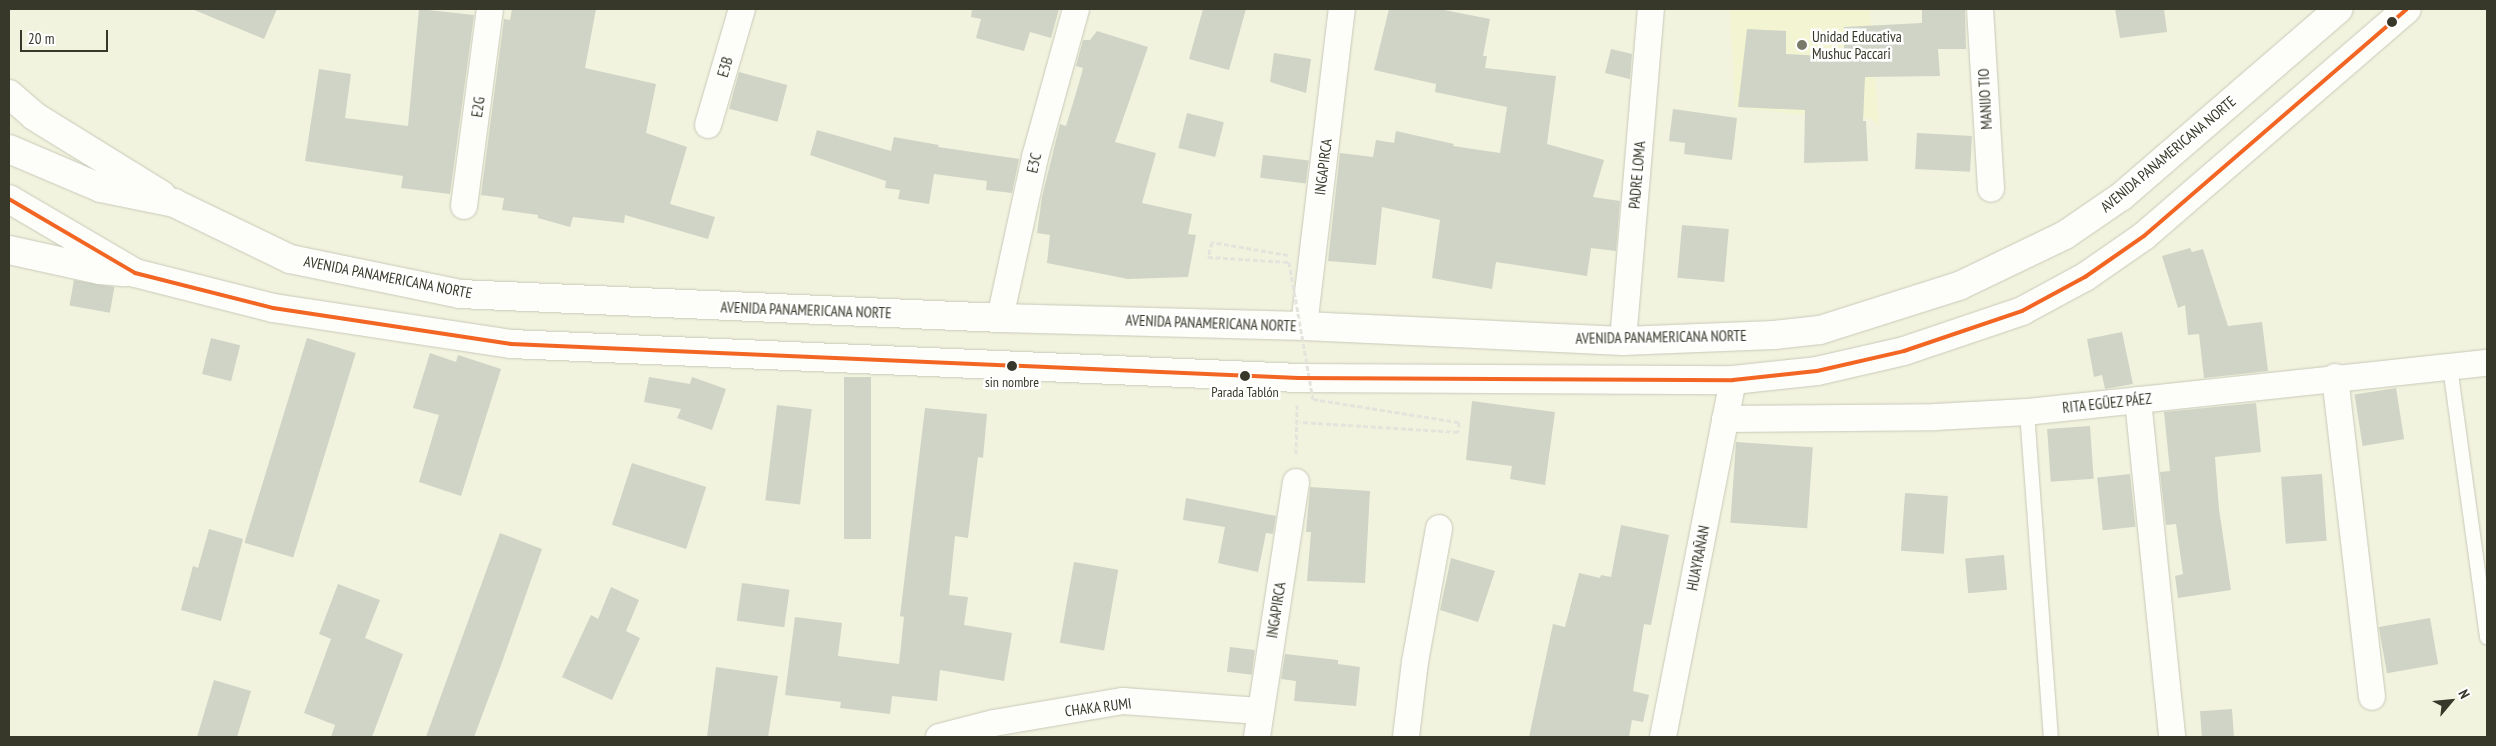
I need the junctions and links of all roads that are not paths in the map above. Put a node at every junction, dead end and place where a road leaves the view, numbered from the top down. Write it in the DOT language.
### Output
graph roads {
  1 [pos="490,9"];
  2 [pos="742,9"];
  3 [pos="1076,9"];
  4 [pos="1342,9"];
  5 [pos="1651,9"];
  6 [pos="1980,9"];
  7 [pos="2339,9"];
  8 [pos="2407,9"];
  9 [pos="9,94"];
  10 [pos="708,125"];
  11 [pos="9,148"];
  12 [pos="1991,189"];
  13 [pos="9,199"];
  14 [pos="174,203"];
  15 [pos="464,206"];
  16 [pos="9,250"];
  17 [pos="135,273"];
  18 [pos="1000,318"];
  19 [pos="1304,326"];
  20 [pos="1622,340"];
  21 [pos="2487,363"];
  22 [pos="2450,367"];
  23 [pos="2335,377"];
  24 [pos="1733,380"];
  25 [pos="2138,400"];
  26 [pos="2027,412"];
  27 [pos="1725,419"];
  28 [pos="1296,482"];
  29 [pos="1439,528"];
  30 [pos="2487,637"];
  31 [pos="2372,697"];
  32 [pos="1260,711"];
  33 [pos="939,737"];
  34 [pos="1257,737"];
  35 [pos="1406,737"];
  36 [pos="1663,737"];
  37 [pos="2051,737"];
  38 [pos="2172,737"];
  1 -- 15 [label="street, E2G"];
  2 -- 10 [label="street, E3B"];
  3 -- 18 [label="street, E3C"];
  4 -- 19 [label="street, INGAPIRCA"];
  5 -- 20 [label="street, PADRE LOMA"];
  6 -- 12 [label="street, MANIJO TIO"];
  7 -- 20 [label="highway, AVENIDA PANAMERICANA NORTE"];
  8 -- 24 [label="highway"];
  9 -- 14 [label="highway"];
  11 -- 14 [label="highway, AVENIDA PANAMERICANA NORTE"];
  13 -- 17 [label="highway"];
  14 -- 18 [label="highway, AVENIDA PANAMERICANA NORTE"];
  16 -- 17 [label="highway"];
  17 -- 24 [label="highway"];
  18 -- 19 [label="highway, AVENIDA PANAMERICANA NORTE"];
  19 -- 20 [label="highway, AVENIDA PANAMERICANA NORTE"];
  21 -- 22 [label="street, RITA EGÜEZ PÁEZ"];
  22 -- 23 [label="street, RITA EGÜEZ PÁEZ"];
  22 -- 30 [label="lane"];
  23 -- 25 [label="street, RITA EGÜEZ PÁEZ"];
  23 -- 31 [label="street"];
  24 -- 27 [label="street, HUAYRAÑAN"];
  25 -- 26 [label="street, RITA EGÜEZ PÁEZ"];
  25 -- 38 [label="street"];
  26 -- 27 [label="street, RITA EGÜEZ PÁEZ"];
  26 -- 37 [label="lane"];
  27 -- 36 [label="street, HUAYRAÑAN"];
  28 -- 32 [label="street, INGAPIRCA"];
  29 -- 35 [label="street"];
  32 -- 33 [label="street, CHAKA RUMI"];
  32 -- 34 [label="street, INGAPIRCA"];
}
